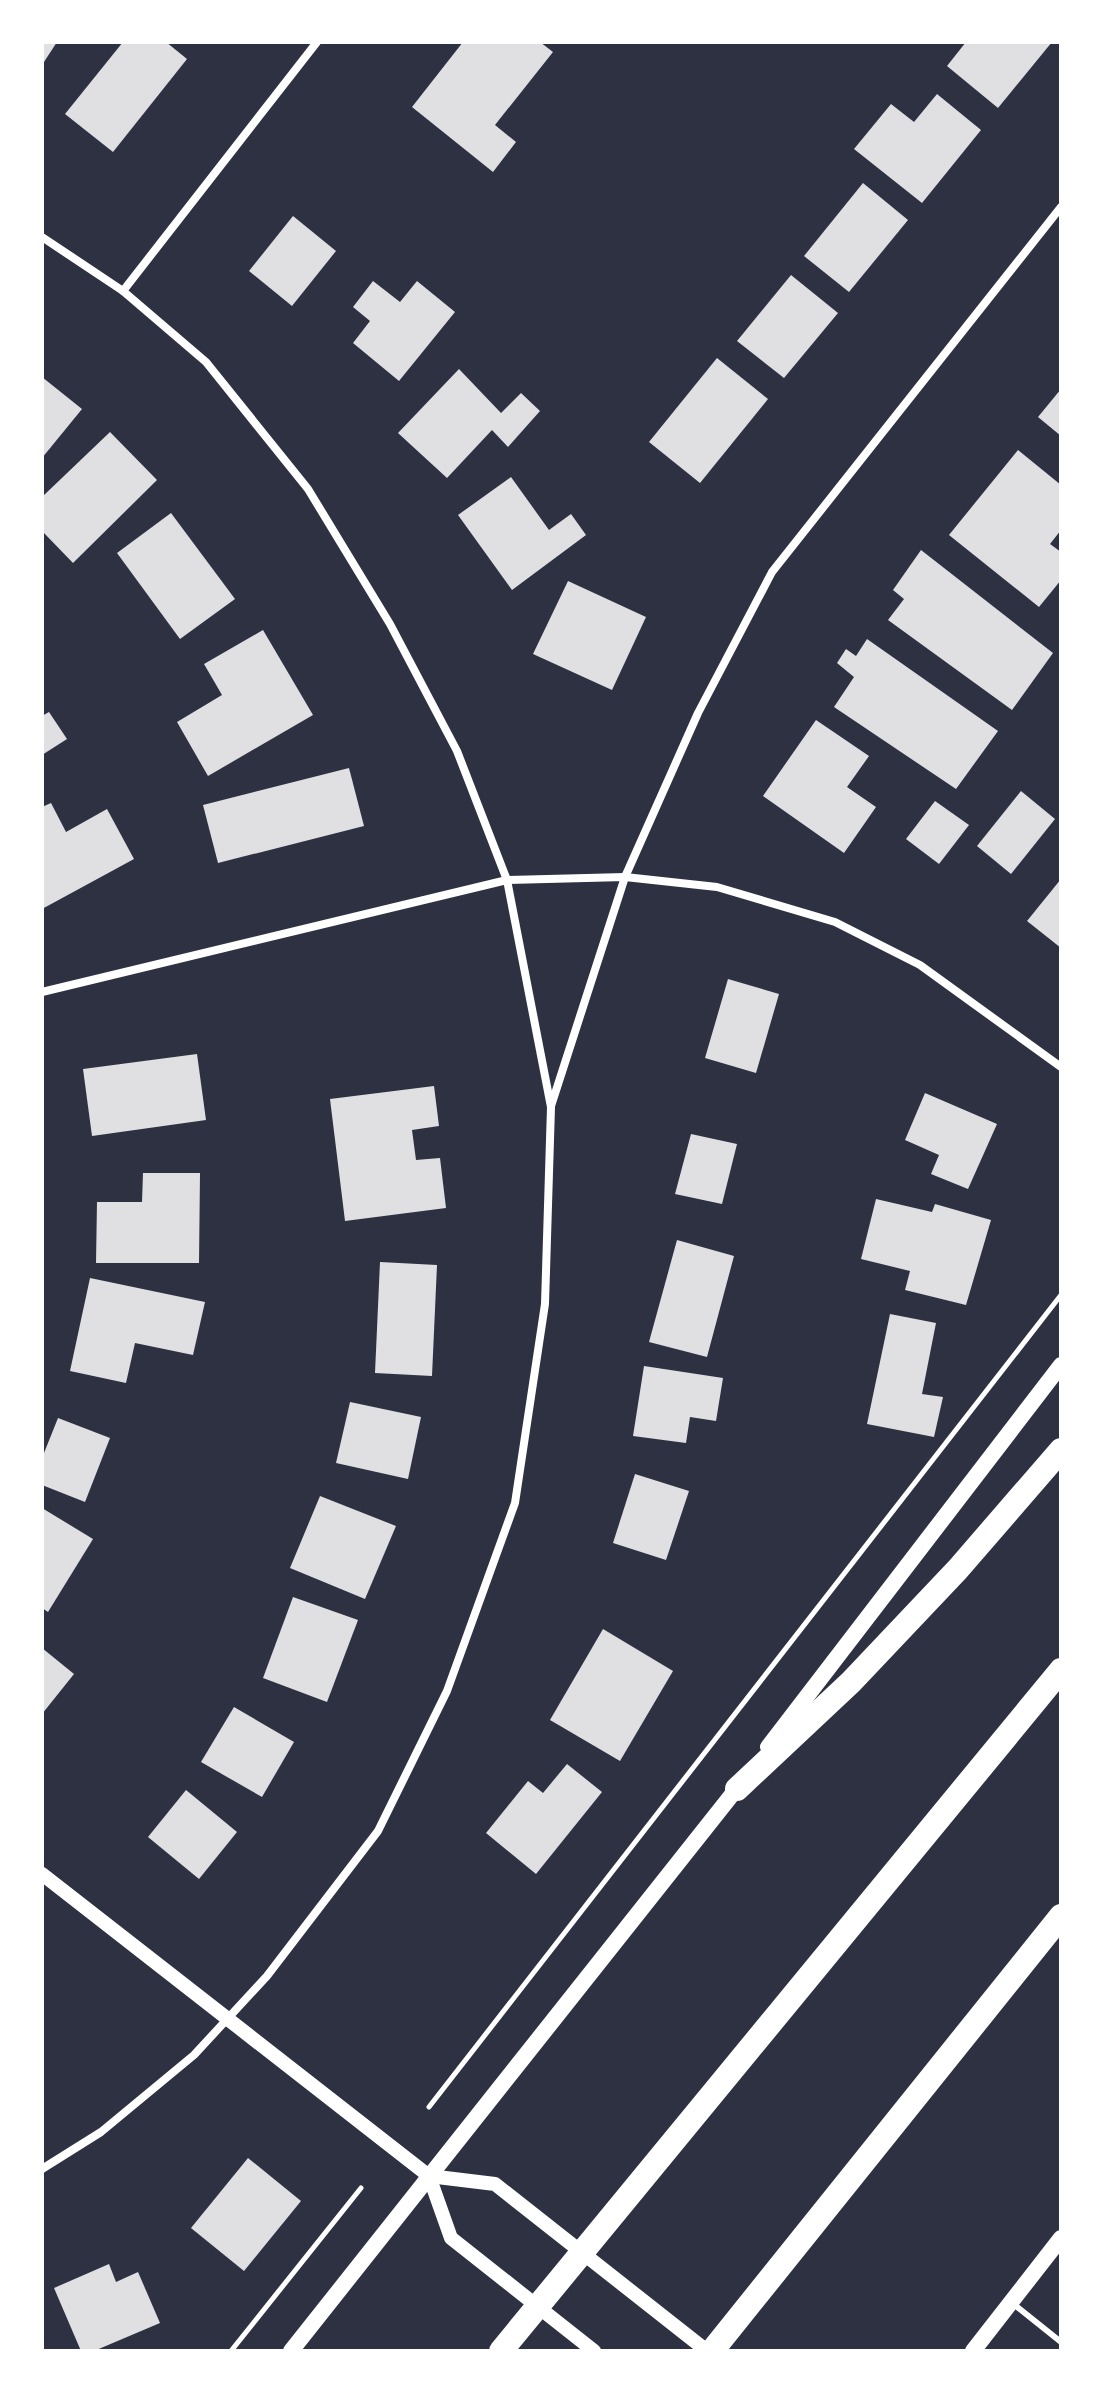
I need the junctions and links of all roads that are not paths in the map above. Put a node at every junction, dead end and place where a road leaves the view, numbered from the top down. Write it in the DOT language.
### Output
graph roads {
  1 [pos="317,42"];
  2 [pos="1061,207"];
  3 [pos="42,237"];
  4 [pos="123,291"];
  5 [pos="625,877"];
  6 [pos="507,880"];
  7 [pos="42,992"];
  8 [pos="1061,1067"];
  9 [pos="551,1107"];
  10 [pos="1061,1365"];
  11 [pos="1061,1450"];
  12 [pos="1061,1670"];
  13 [pos="737,1789"];
  14 [pos="42,1874"];
  15 [pos="1061,1916"];
  16 [pos="229,2020"];
  17 [pos="42,2169"];
  18 [pos="429,2176"];
  19 [pos="1061,2238"];
  20 [pos="1011,2302"];
  21 [pos="1061,2342"];
  22 [pos="291,2351"];
  23 [pos="501,2351"];
  24 [pos="594,2351"];
  25 [pos="709,2351"];
  26 [pos="973,2351"];
  1 -- 4 [label="street"];
  2 -- 5 [label="street"];
  3 -- 4 [label="street"];
  4 -- 6 [label="street"];
  5 -- 6 [label="street"];
  5 -- 8 [label="street"];
  5 -- 9 [label="street"];
  6 -- 7 [label="street"];
  6 -- 9 [label="street"];
  9 -- 16 [label="street"];
  10 -- 13 [label="main road"];
  11 -- 13 [label="highway"];
  12 -- 23 [label="highway"];
  13 -- 18 [label="main road"];
  14 -- 16 [label="street"];
  15 -- 25 [label="highway"];
  16 -- 17 [label="street"];
  16 -- 18 [label="street"];
  18 -- 22 [label="main road"];
  18 -- 24 [label="street"];
  18 -- 25 [label="street"];
  19 -- 20 [label="main road"];
  20 -- 21 [label="lane"];
  20 -- 26 [label="main road"];
}
